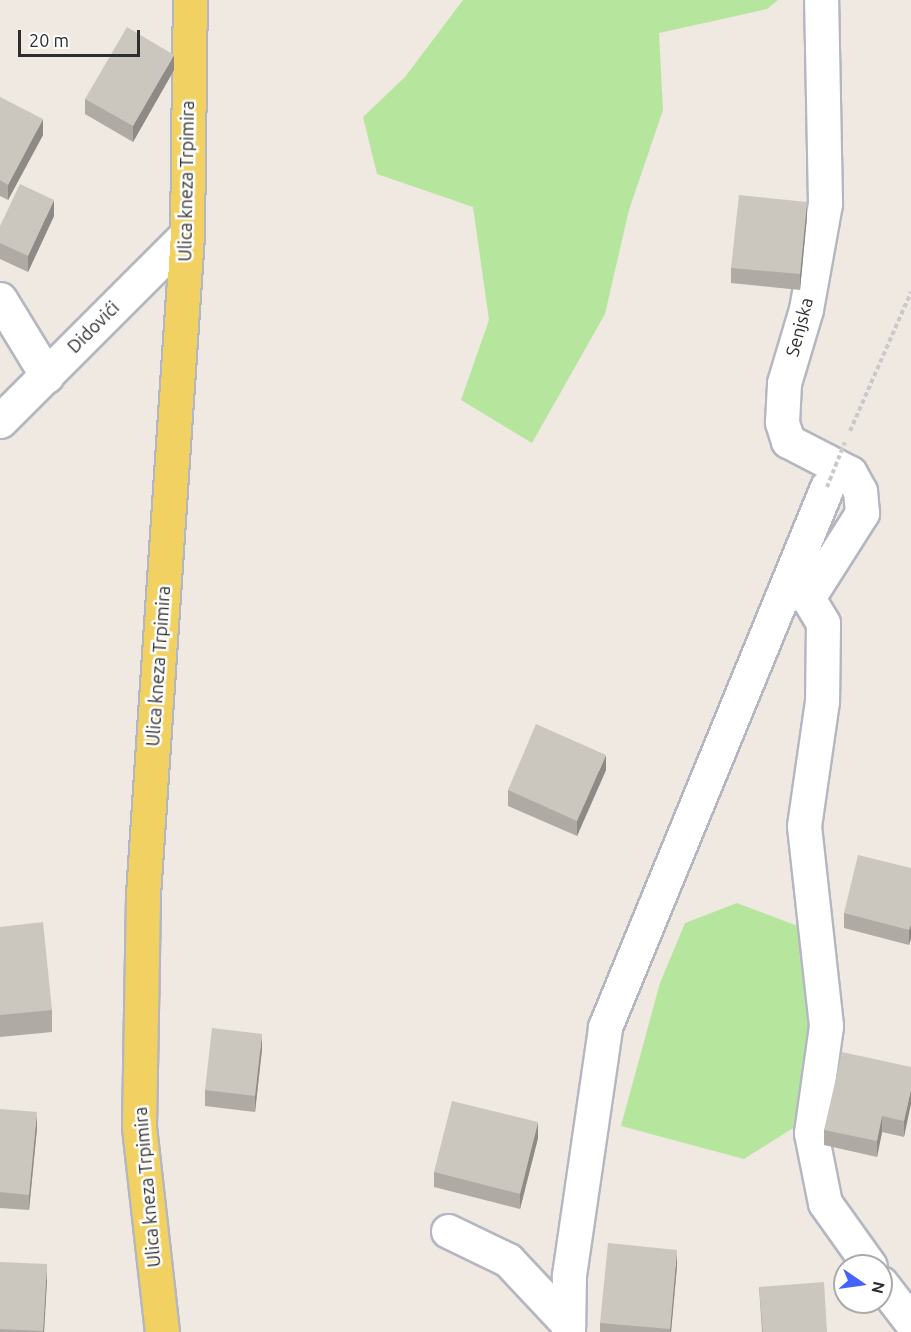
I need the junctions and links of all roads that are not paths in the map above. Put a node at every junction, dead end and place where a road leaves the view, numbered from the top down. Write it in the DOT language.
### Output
graph roads {
  1 [pos="190,0"];
  2 [pos="821,0"];
  3 [pos="187,234"];
  4 [pos="0,299"];
  5 [pos="47,376"];
  6 [pos="0,421"];
  7 [pos="827,487"];
  8 [pos="797,593"];
  9 [pos="448,1231"];
  10 [pos="861,1254"];
  11 [pos="893,1298"];
  12 [pos="911,1322"];
  13 [pos="568,1328"];
  14 [pos="162,1332"];
  1 -- 3 [label="main road, Ulica kneza Trpimira"];
  2 -- 8 [label="street, Senjska"];
  3 -- 5 [label="street, Didovići"];
  3 -- 14 [label="main road, Ulica kneza Trpimira"];
  4 -- 5 [label="street"];
  5 -- 6 [label="street, Didovići"];
  7 -- 8 [label="street"];
  8 -- 10 [label="street"];
  8 -- 13 [label="street"];
  9 -- 13 [label="street"];
  11 -- 12 [label="street"];
}
